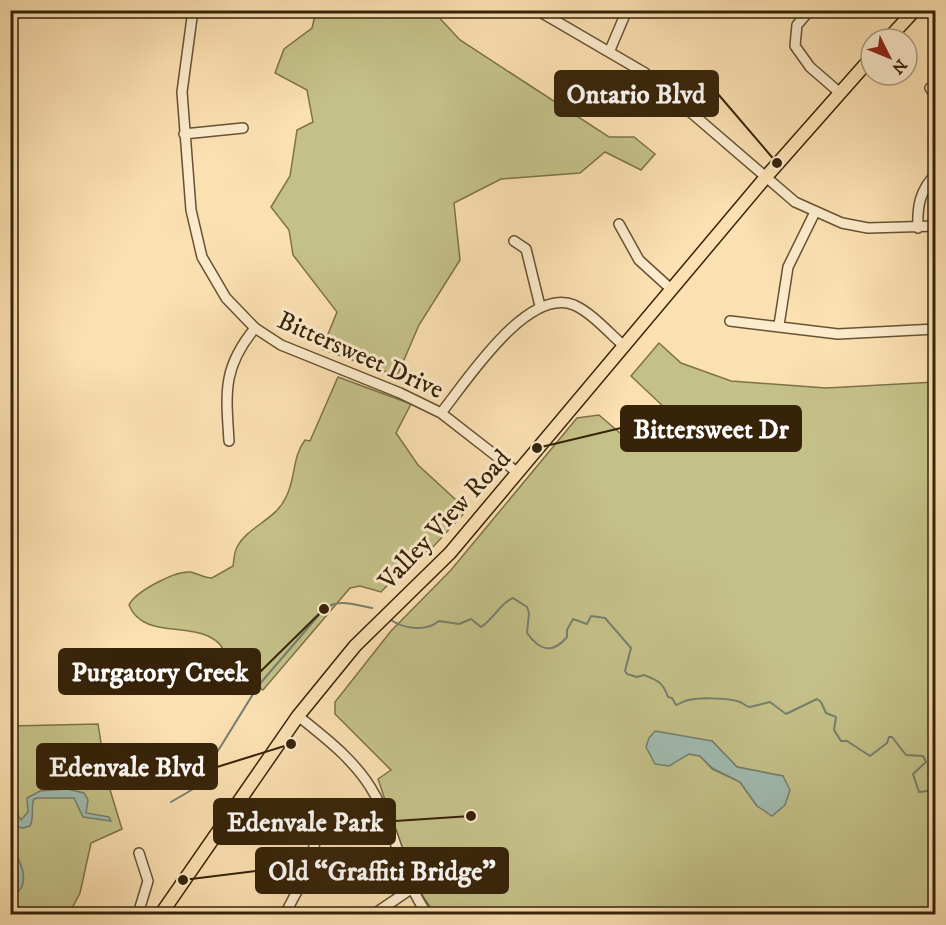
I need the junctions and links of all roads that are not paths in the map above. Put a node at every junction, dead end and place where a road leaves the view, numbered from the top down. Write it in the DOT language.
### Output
graph roads {
  1 [pos="193,10"];
  2 [pos="537,10"];
  3 [pos="627,10"];
  4 [pos="810,10"];
  5 [pos="915,10"];
  6 [pos="899,27"];
  7 [pos="610,50"];
  8 [pos="859,72"];
  9 [pos="840,93"];
  10 [pos="243,128"];
  11 [pos="184,134"];
  12 [pos="936,174"];
  13 [pos="765,178"];
  14 [pos="814,212"];
  15 [pos="619,224"];
  16 [pos="936,226"];
  17 [pos="918,228"];
  18 [pos="514,241"];
  19 [pos="672,290"];
  20 [pos="540,306"];
  21 [pos="730,321"];
  22 [pos="779,325"];
  23 [pos="255,328"];
  24 [pos="936,329"];
  25 [pos="624,346"];
  26 [pos="441,413"];
  27 [pos="229,441"];
  28 [pos="518,473"];
  29 [pos="298,716"];
  30 [pos="315,843"];
  31 [pos="139,854"];
  32 [pos="411,889"];
  33 [pos="138,915"];
  34 [pos="161,915"];
  35 [pos="285,915"];
  36 [pos="374,915"];
  37 [pos="427,915"];
  1 -- 11 [label="street, Bittersweet Drive"];
  2 -- 7 [label="street"];
  3 -- 7 [label="street"];
  4 -- 9 [label="street"];
  5 -- 6 [label="main road"];
  7 -- 13 [label="street"];
  8 -- 9 [label="main road, Valley View Road"];
  9 -- 13 [label="main road, Valley View Road"];
  10 -- 11 [label="street"];
  11 -- 23 [label="street, Bittersweet Drive"];
  12 -- 17 [label="street"];
  13 -- 14 [label="street"];
  13 -- 19 [label="main road, Valley View Road"];
  14 -- 17 [label="street"];
  14 -- 22 [label="street"];
  15 -- 19 [label="street"];
  16 -- 17 [label="street"];
  18 -- 20 [label="street"];
  19 -- 25 [label="main road, Valley View Road"];
  20 -- 25 [label="street"];
  20 -- 26 [label="street"];
  21 -- 22 [label="street"];
  22 -- 24 [label="street"];
  23 -- 26 [label="street, Bittersweet Drive"];
  23 -- 27 [label="street"];
  25 -- 28 [label="main road, Valley View Road"];
  26 -- 28 [label="street, Bittersweet Drive"];
  28 -- 29 [label="main road, Valley View Road"];
  29 -- 32 [label="street"];
  29 -- 34 [label="main road, Valley View Road"];
  30 -- 35 [label="street"];
  31 -- 33 [label="street"];
  32 -- 36 [label="street"];
  32 -- 37 [label="street"];
}
